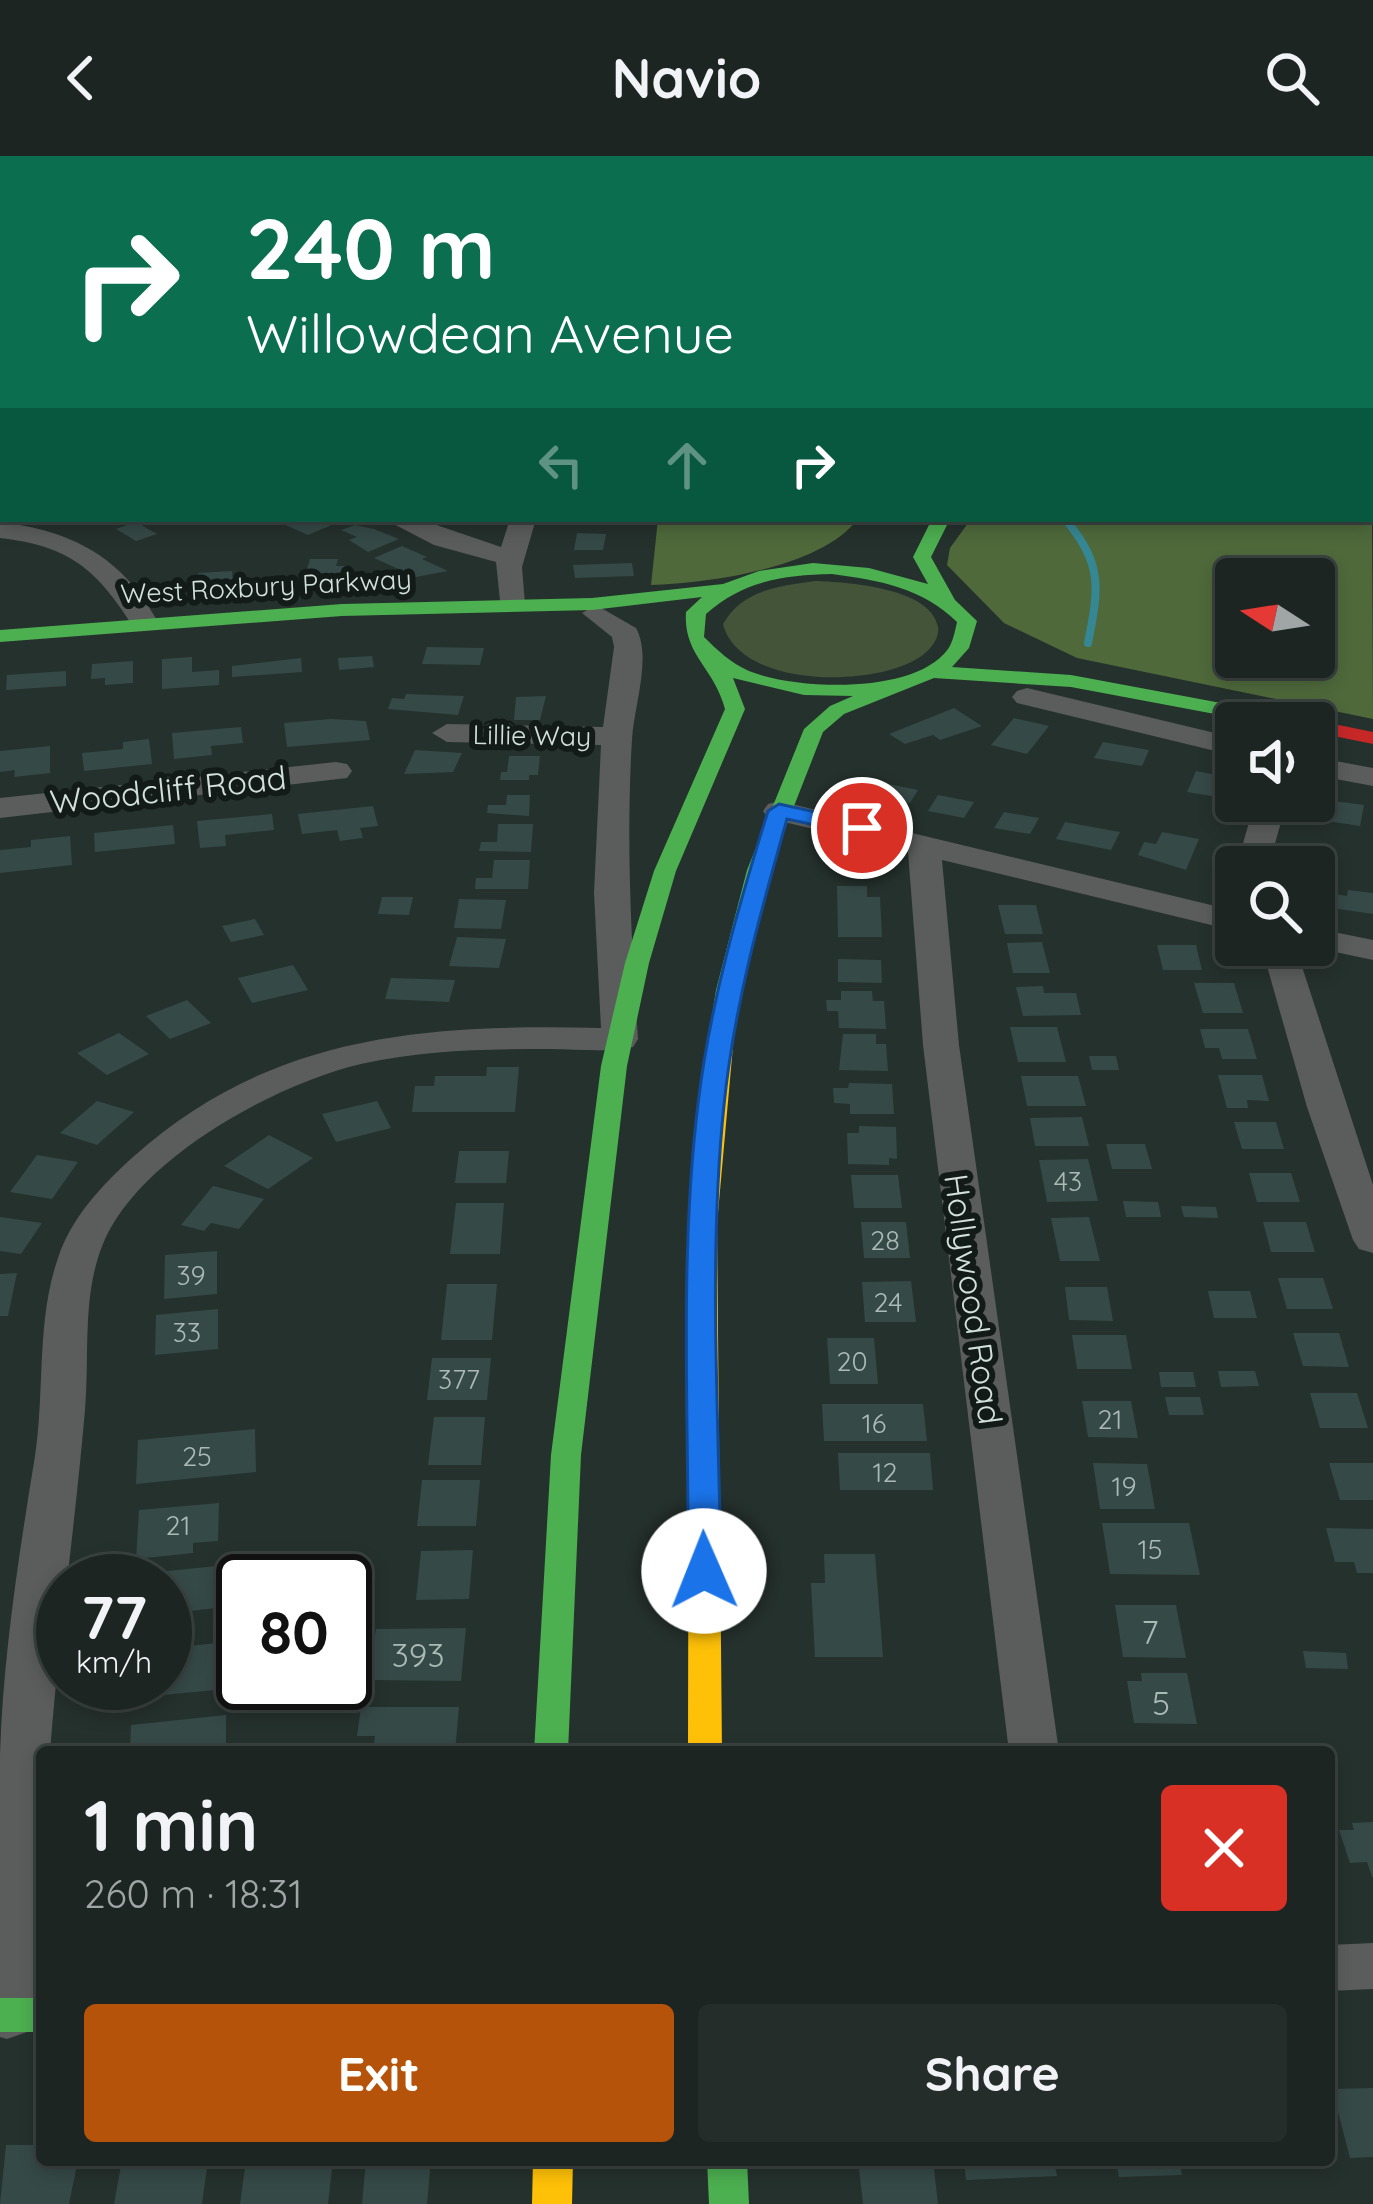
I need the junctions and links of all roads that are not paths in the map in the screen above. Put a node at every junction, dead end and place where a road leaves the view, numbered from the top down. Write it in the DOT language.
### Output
graph roads {
  1 [pos="404,522"];
  2 [pos="522,522"];
  3 [pos="939,522"];
  4 [pos="0,530"];
  5 [pos="851,541"];
  6 [pos="510,558"];
  7 [pos="760,575"];
  8 [pos="722,589"];
  9 [pos="946,600"];
  10 [pos="524,604"];
  11 [pos="596,613"];
  12 [pos="144,622"];
  13 [pos="0,636"];
  14 [pos="1012,649"];
  15 [pos="703,650"];
  16 [pos="931,672"];
  17 [pos="1099,681"];
  18 [pos="896,684"];
  19 [pos="1027,697"];
  20 [pos="1215,706"];
  21 [pos="1335,731"];
  22 [pos="447,734"];
  23 [pos="617,736"];
  24 [pos="1373,738"];
  25 [pos="1215,742"];
  26 [pos="1335,770"];
  27 [pos="336,771"];
  28 [pos="1373,777"];
  29 [pos="0,808"];
  30 [pos="779,811"];
  31 [pos="924,844"];
  32 [pos="1215,916"];
  33 [pos="1335,942"];
  34 [pos="1373,950"];
  35 [pos="1284,966"];
  36 [pos="620,1039"];
  37 [pos="1373,1240"];
  38 [pos="551,1746"];
  39 [pos="705,1746"];
  40 [pos="1033,1746"];
  41 [pos="1373,1966"];
  42 [pos="1335,1968"];
  43 [pos="16,2015"];
  44 [pos="553,2166"];
  45 [pos="727,2166"];
  46 [pos="552,2204"];
  47 [pos="729,2204"];
  1 -- 6 [label="street"];
  2 -- 6 [label="street"];
  3 -- 9 [label="main road"];
  4 -- 12 [label="street"];
  5 -- 7 [label="main road"];
  6 -- 10 [label="street"];
  7 -- 8 [label="main road, West Roxbury Parkway"];
  7 -- 9 [label="main road"];
  8 -- 10 [label="main road, West Roxbury Parkway"];
  8 -- 15 [label="main road"];
  9 -- 16 [label="main road"];
  10 -- 11 [label="main road, West Roxbury Parkway"];
  10 -- 12 [label="main road, West Roxbury Parkway"];
  11 -- 15 [label="main road, West Roxbury Parkway"];
  11 -- 23 [label="street"];
  12 -- 13 [label="main road, West Roxbury Parkway"];
  14 -- 17 [label="main road"];
  15 -- 18 [label="main road, West Roxbury Parkway"];
  15 -- 36 [label="main road"];
  16 -- 17 [label="main road"];
  16 -- 18 [label="main road"];
  17 -- 20 [label="main road"];
  18 -- 30 [label="main road"];
  19 -- 25 [label="street"];
  21 -- 24 [label="main road"];
  22 -- 23 [label="street, Lillie Way"];
  23 -- 36 [label="street"];
  26 -- 28 [label="street"];
  27 -- 29 [label="street, Woodcliff Road"];
  30 -- 31 [label="street"];
  30 -- 39 [label="main road"];
  31 -- 32 [label="street"];
  31 -- 40 [label="street, Hollywood Road"];
  33 -- 34 [label="street"];
  35 -- 37 [label="street"];
  36 -- 38 [label="main road"];
  36 -- 43 [label="street"];
  41 -- 42 [label="street"];
  44 -- 46 [label="main road"];
  45 -- 47 [label="main road"];
}
